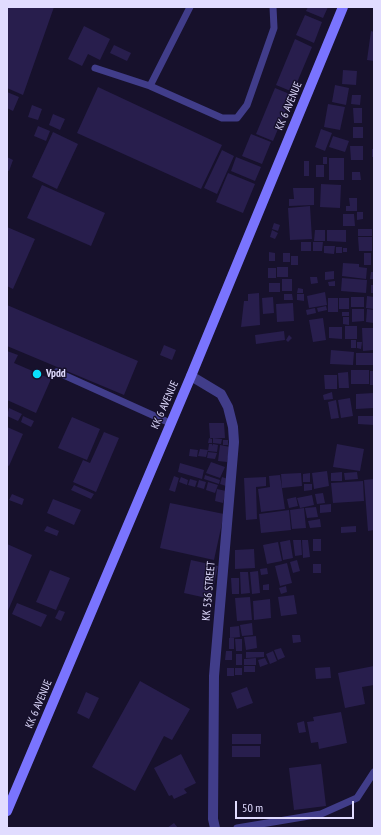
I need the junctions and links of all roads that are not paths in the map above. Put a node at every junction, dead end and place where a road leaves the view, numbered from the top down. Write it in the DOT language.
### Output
graph roads {
  1 [pos="190,7"];
  2 [pos="273,7"];
  3 [pos="343,7"];
  4 [pos="95,68"];
  5 [pos="150,86"];
  6 [pos="57,372"];
  7 [pos="191,376"];
  8 [pos="170,422"];
  9 [pos="374,772"];
  10 [pos="7,811"];
  11 [pos="215,828"];
  12 [pos="237,828"];
  1 -- 5 [label="lane"];
  2 -- 5 [label="lane"];
  3 -- 7 [label="main road, KK 6 AVENUE"];
  4 -- 5 [label="lane"];
  6 -- 8 [label="lane"];
  7 -- 8 [label="main road, KK 6 AVENUE"];
  7 -- 11 [label="street, KK 536 STREET"];
  8 -- 10 [label="main road, KK 6 AVENUE"];
  9 -- 12 [label="lane"];
}
